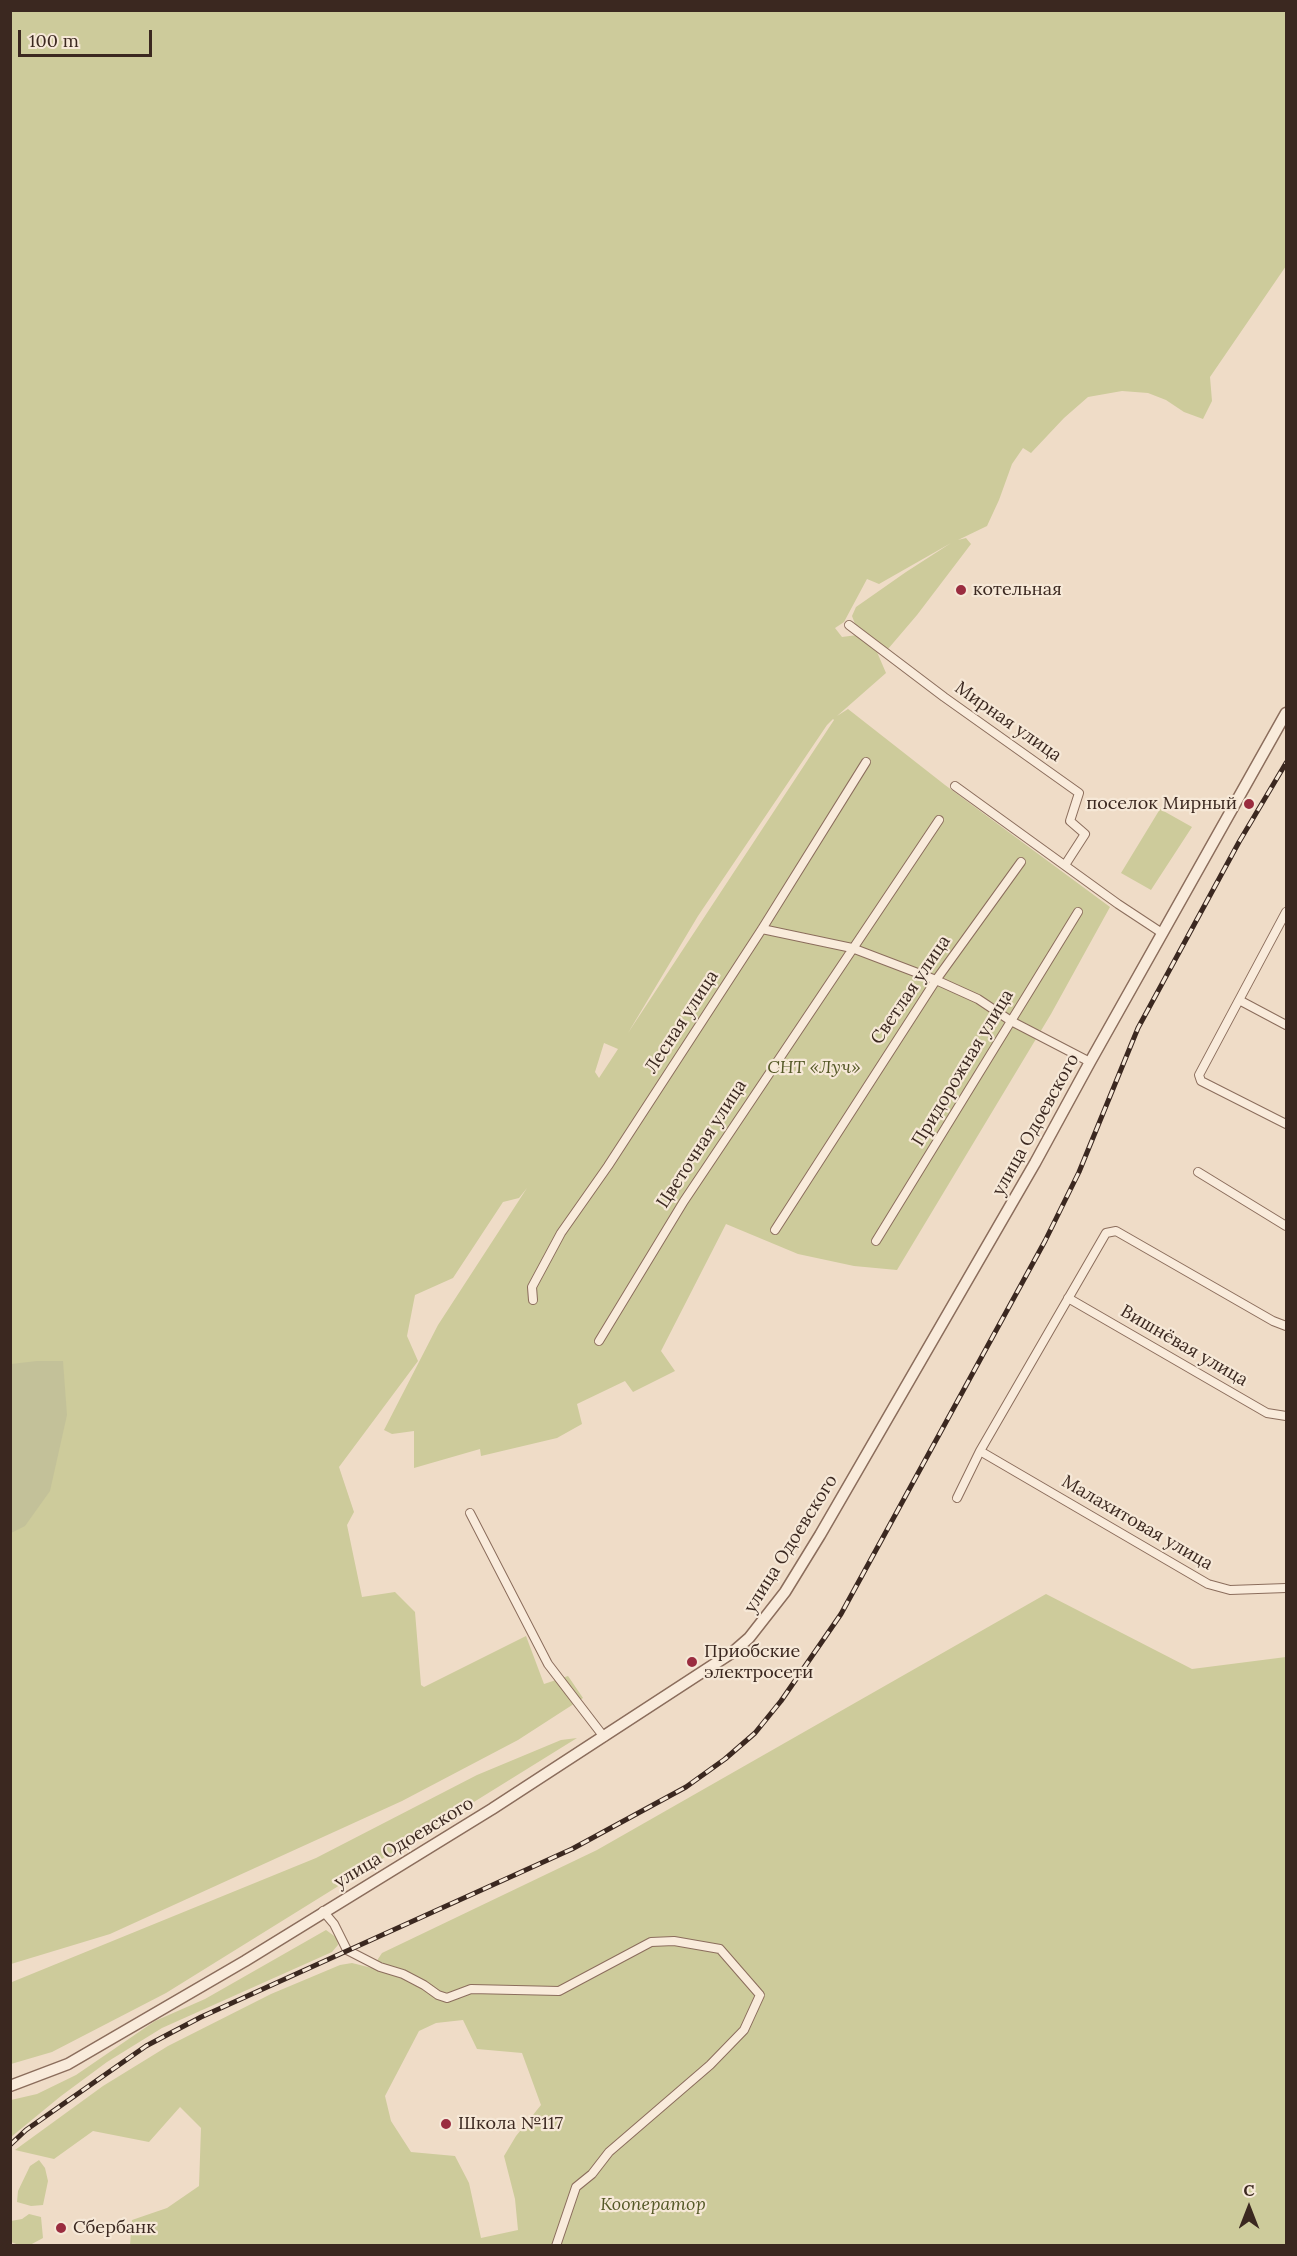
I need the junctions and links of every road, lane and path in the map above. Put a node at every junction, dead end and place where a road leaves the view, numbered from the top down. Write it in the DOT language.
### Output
graph roads {
  1 [pos="849,625"];
  2 [pos="1287,713"];
  3 [pos="866,762"];
  4 [pos="955,786"];
  5 [pos="939,820"];
  6 [pos="1021,862"];
  7 [pos="1065,865"];
  8 [pos="1078,912"];
  9 [pos="1287,912"];
  10 [pos="1283,926"];
  11 [pos="762,928"];
  12 [pos="1162,933"];
  13 [pos="852,948"];
  14 [pos="936,980"];
  15 [pos="1239,1000"];
  16 [pos="1011,1021"];
  17 [pos="1287,1025"];
  18 [pos="1090,1062"];
  19 [pos="1287,1124"];
  20 [pos="1198,1172"];
  21 [pos="1287,1226"];
  22 [pos="774,1230"];
  23 [pos="876,1241"];
  24 [pos="1068,1298"];
  25 [pos="534,1300"];
  26 [pos="1287,1326"];
  27 [pos="599,1341"];
  28 [pos="1287,1416"];
  29 [pos="980,1450"];
  30 [pos="957,1498"];
  31 [pos="470,1513"];
  32 [pos="1287,1588"];
  33 [pos="604,1737"];
  34 [pos="323,1911"];
  35 [pos="10,2086"];
  36 [pos="556,2246"];
  1 -- 7 [label="street, Мирная улица"];
  2 -- 12 [label="street, улица Одоевского"];
  3 -- 11 [label="street, Лесная улица"];
  4 -- 7 [label="street"];
  5 -- 13 [label="street, Цветочная улица"];
  6 -- 14 [label="street, Светлая улица"];
  7 -- 12 [label="street"];
  8 -- 16 [label="street, Придорожная улица"];
  9 -- 10 [label="street"];
  10 -- 15 [label="street"];
  11 -- 13 [label="street"];
  11 -- 25 [label="street, Лесная улица"];
  12 -- 18 [label="street, улица Одоевского"];
  13 -- 14 [label="street"];
  13 -- 27 [label="street, Цветочная улица"];
  14 -- 16 [label="street"];
  14 -- 22 [label="street, Светлая улица"];
  15 -- 17 [label="street"];
  15 -- 19 [label="street"];
  16 -- 18 [label="street"];
  16 -- 23 [label="street, Придорожная улица"];
  18 -- 33 [label="street, улица Одоевского"];
  20 -- 21 [label="street"];
  24 -- 26 [label="street"];
  24 -- 28 [label="street, Вишнёвая улица"];
  24 -- 29 [label="street"];
  29 -- 30 [label="street"];
  29 -- 32 [label="street, Малахитовая улица"];
  31 -- 33 [label="street"];
  33 -- 34 [label="street, улица Одоевского"];
  34 -- 35 [label="street, улица Одоевского"];
  34 -- 36 [label="street"];
}
